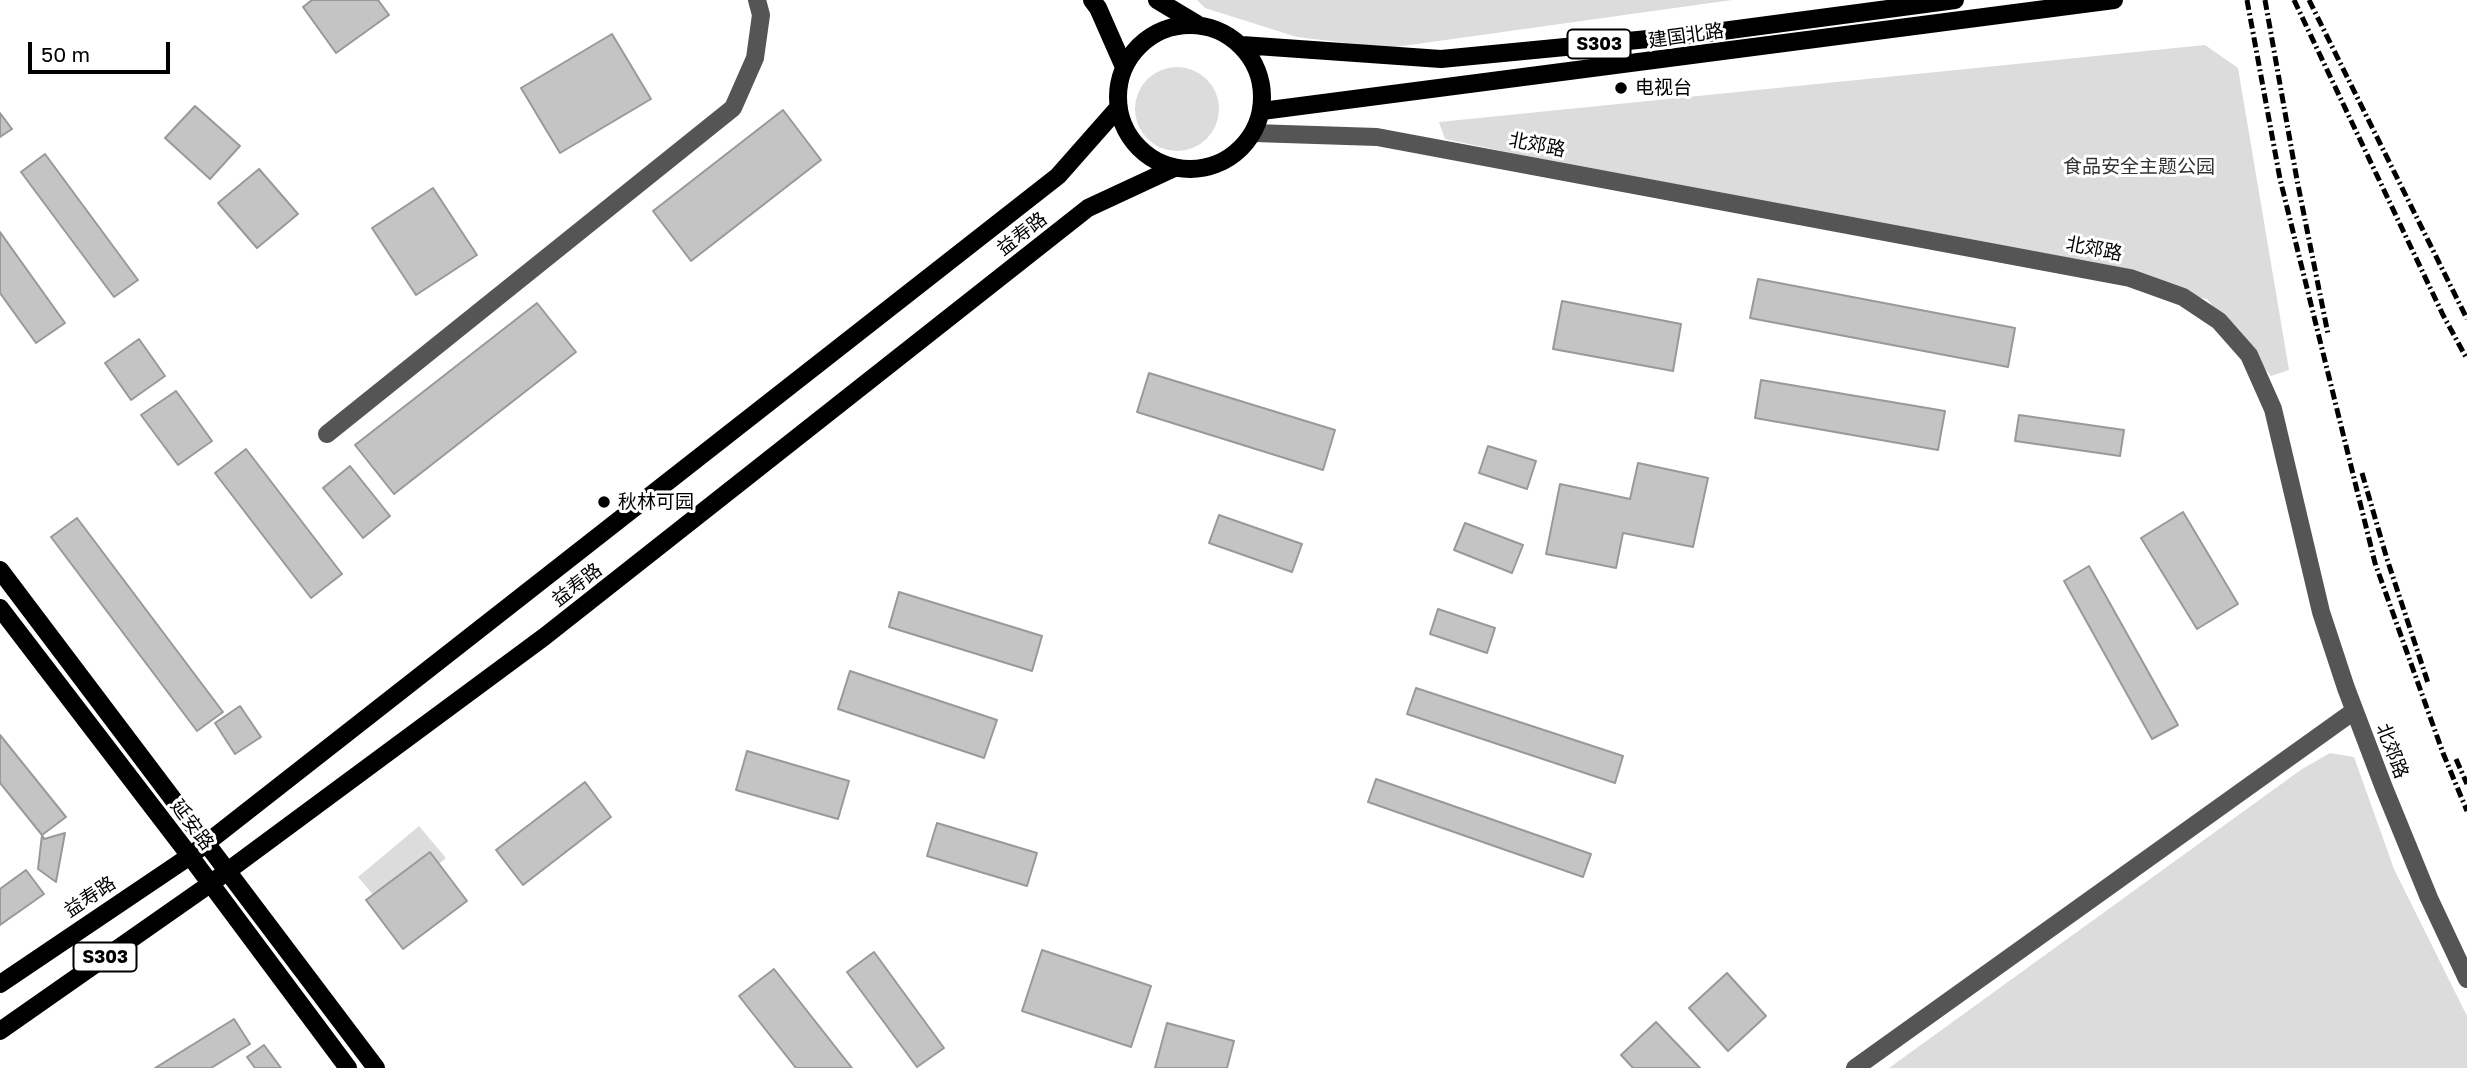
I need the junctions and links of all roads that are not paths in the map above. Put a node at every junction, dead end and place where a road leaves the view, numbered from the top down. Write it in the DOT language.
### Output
graph roads {
  1 [pos="757,0"];
  2 [pos="1092,0"];
  3 [pos="1157,0"];
  4 [pos="1955,0"];
  5 [pos="2114,0"];
  6 [pos="1198,24"];
  7 [pos="1242,45"];
  8 [pos="1124,67"];
  9 [pos="1118,108"];
  10 [pos="1262,111"];
  11 [pos="1254,133"];
  12 [pos="1174,168"];
  13 [pos="327,434"];
  14 [pos="0,570"];
  15 [pos="0,608"];
  16 [pos="2354,711"];
  17 [pos="207,842"];
  18 [pos="190,856"];
  19 [pos="228,870"];
  20 [pos="210,884"];
  21 [pos="2467,979"];
  22 [pos="0,984"];
  23 [pos="0,1031"];
  24 [pos="348,1068"];
  25 [pos="376,1068"];
  26 [pos="1854,1068"];
  1 -- 13 [label="street"];
  2 -- 8 [label="main road"];
  3 -- 6 [label="main road"];
  4 -- 7 [label="main road, 建国北路 / S303"];
  5 -- 10 [label="main road, 建国北路"];
  6 -- 7 [label="main road"];
  6 -- 8 [label="main road"];
  7 -- 10 [label="main road"];
  8 -- 9 [label="main road"];
  9 -- 12 [label="main road"];
  9 -- 17 [label="main road, 益寿路 / S303"];
  10 -- 11 [label="main road"];
  11 -- 12 [label="main road"];
  11 -- 16 [label="street, 北郊路"];
  12 -- 19 [label="main road, 益寿路 / S303"];
  14 -- 17 [label="main road"];
  15 -- 18 [label="main road, 延安路"];
  16 -- 21 [label="street, 北郊路"];
  16 -- 26 [label="street"];
  17 -- 18 [label="main road, 益寿路 / S303"];
  17 -- 19 [label="main road"];
  18 -- 20 [label="main road, 延安路"];
  18 -- 22 [label="main road, 益寿路 / S303"];
  19 -- 20 [label="main road, 益寿路 / S303"];
  19 -- 25 [label="main road"];
  20 -- 23 [label="main road, 益寿路 / S303"];
  20 -- 24 [label="main road, 延安路"];
}
